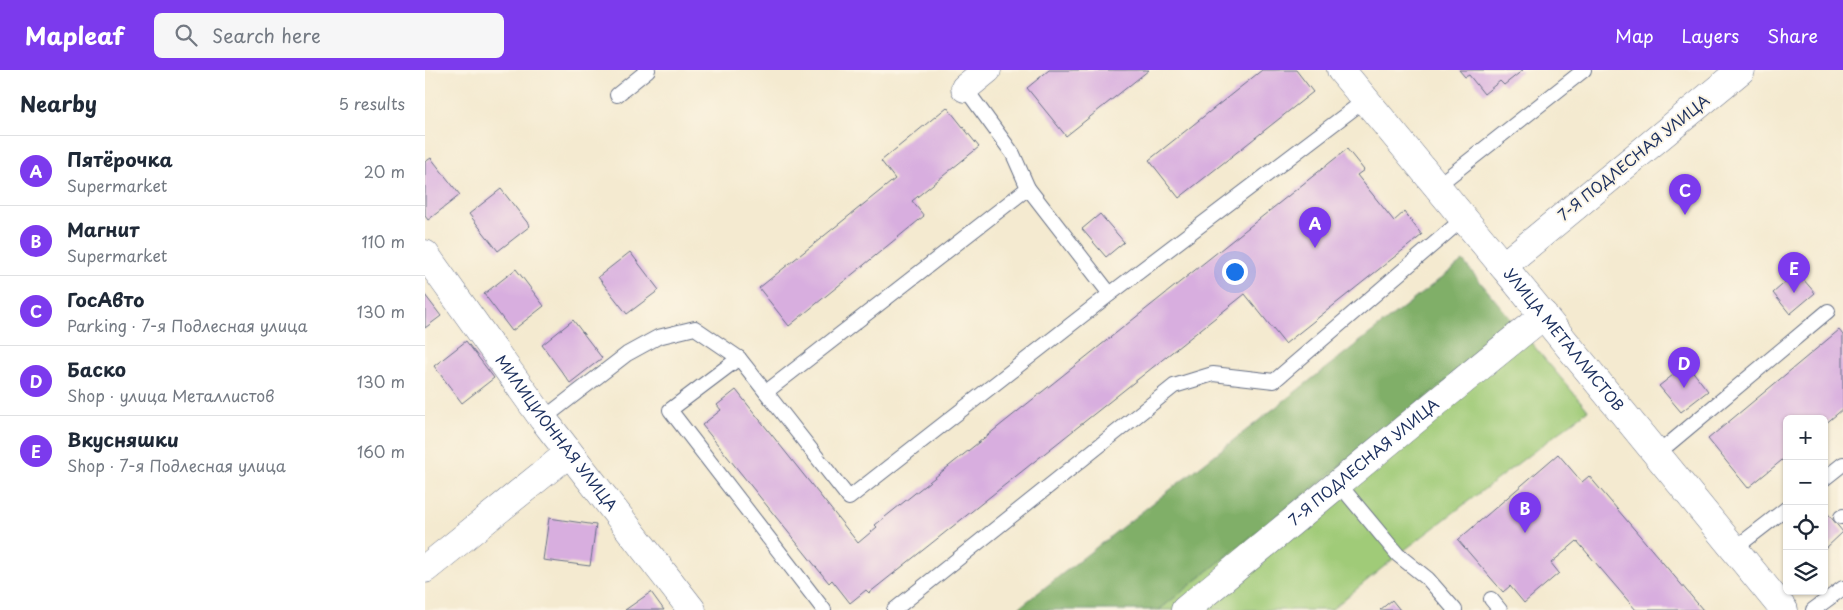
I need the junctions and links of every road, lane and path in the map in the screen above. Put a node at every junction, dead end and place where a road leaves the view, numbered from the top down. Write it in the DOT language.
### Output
graph roads {
  1 [pos="649,70"];
  2 [pos="987,70"];
  3 [pos="1341,70"];
  4 [pos="1584,70"];
  5 [pos="1741,70"];
  6 [pos="965,88"];
  7 [pos="617,95"];
  8 [pos="1365,100"];
  9 [pos="1437,186"];
  10 [pos="1028,188"];
  11 [pos="1464,218"];
  12 [pos="425,254"];
  13 [pos="1503,266"];
  14 [pos="1110,294"];
  15 [pos="1828,311"];
  16 [pos="1543,315"];
  17 [pos="739,358"];
  18 [pos="766,392"];
  19 [pos="543,419"];
  20 [pos="569,453"];
  21 [pos="1657,454"];
  22 [pos="1843,464"];
  23 [pos="1828,476"];
  24 [pos="1339,484"];
  25 [pos="1783,511"];
  26 [pos="1734,549"];
  27 [pos="425,569"];
  28 [pos="1843,588"];
  29 [pos="692,610"];
  30 [pos="824,610"];
  31 [pos="894,610"];
  32 [pos="1185,610"];
  33 [pos="1455,610"];
  34 [pos="1784,610"];
  35 [pos="1813,610"];
  1 -- 7 [label="lane"];
  2 -- 6 [label="street"];
  3 -- 8 [label="street, УЛИЦА МЕТАЛЛИСТОВ"];
  4 -- 9 [label="lane"];
  5 -- 13 [label="street, 7-Я ПОДЛЕСНАЯ УЛИЦА"];
  6 -- 10 [label="lane"];
  8 -- 9 [label="street, УЛИЦА МЕТАЛЛИСТОВ"];
  8 -- 14 [label="lane"];
  9 -- 11 [label="street, УЛИЦА МЕТАЛЛИСТОВ"];
  10 -- 14 [label="lane"];
  10 -- 18 [label="lane"];
  11 -- 13 [label="street, УЛИЦА МЕТАЛЛИСТОВ"];
  11 -- 31 [label="lane"];
  12 -- 19 [label="street, МИЛИЦИОННАЯ УЛИЦА"];
  13 -- 16 [label="street, УЛИЦА МЕТАЛЛИСТОВ"];
  14 -- 18 [label="lane"];
  15 -- 21 [label="lane"];
  16 -- 21 [label="street, УЛИЦА МЕТАЛЛИСТОВ"];
  16 -- 24 [label="street, 7-Я ПОДЛЕСНАЯ УЛИЦА"];
  17 -- 18 [label="lane"];
  17 -- 19 [label="lane"];
  17 -- 30 [label="lane"];
  19 -- 20 [label="street, МИЛИЦИОННАЯ УЛИЦА"];
  20 -- 27 [label="street"];
  20 -- 29 [label="street, МИЛИЦИОННАЯ УЛИЦА"];
  21 -- 26 [label="street, УЛИЦА МЕТАЛЛИСТОВ"];
  22 -- 23 [label="lane"];
  24 -- 32 [label="street, 7-Я ПОДЛЕСНАЯ УЛИЦА"];
  24 -- 33 [label="lane"];
  25 -- 26 [label="lane"];
  26 -- 34 [label="street, УЛИЦА МЕТАЛЛИСТОВ"];
  28 -- 35 [label="lane"];
}
